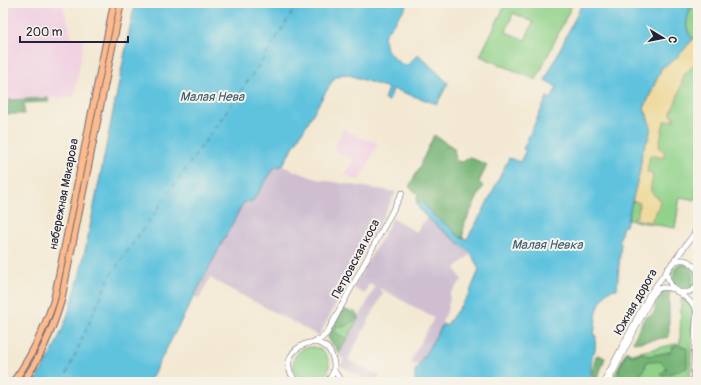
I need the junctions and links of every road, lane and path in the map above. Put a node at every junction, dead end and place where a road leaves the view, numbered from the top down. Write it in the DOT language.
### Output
graph roads {
  1 [pos="114,3"];
  2 [pos="121,3"];
  3 [pos="113,28"];
  4 [pos="402,193"];
  5 [pos="698,213"];
  6 [pos="671,264"];
  7 [pos="667,268"];
  8 [pos="698,272"];
  9 [pos="698,277"];
  10 [pos="698,286"];
  11 [pos="675,290"];
  12 [pos="696,310"];
  13 [pos="327,333"];
  14 [pos="313,342"];
  15 [pos="327,349"];
  16 [pos="334,370"];
  17 [pos="13,382"];
  18 [pos="22,382"];
  19 [pos="297,382"];
  20 [pos="326,382"];
  21 [pos="331,382"];
  22 [pos="335,382"];
  23 [pos="346,382"];
  24 [pos="604,382"];
  25 [pos="608,382"];
  26 [pos="693,382"];
  1 -- 3 [label="main road, набережная Макарова"];
  2 -- 3 [label="main road, набережная Макарова"];
  3 -- 17 [label="main road, набережная Макарова"];
  3 -- 18 [label="main road, набережная Макарова"];
  4 -- 13 [label="street, Петровская коса"];
  5 -- 6 [label="street, Южная дорога"];
  6 -- 7 [label="street, Южная дорога"];
  6 -- 8 [label="street"];
  7 -- 11 [label="street"];
  7 -- 24 [label="street, Южная дорога"];
  9 -- 10 [label="street"];
  10 -- 11 [label="street"];
  10 -- 12 [label="street"];
  11 -- 12 [label="street"];
  11 -- 25 [label="street, Южная дорога"];
  12 -- 26 [label="street"];
  13 -- 14 [label="street, Петровская коса"];
  13 -- 15 [label="street, Петровская коса"];
  14 -- 15 [label="street"];
  14 -- 19 [label="street, Петровская коса"];
  15 -- 16 [label="street"];
  16 -- 20 [label="street"];
  16 -- 23 [label="street"];
  21 -- 22 [label="street"];
}
